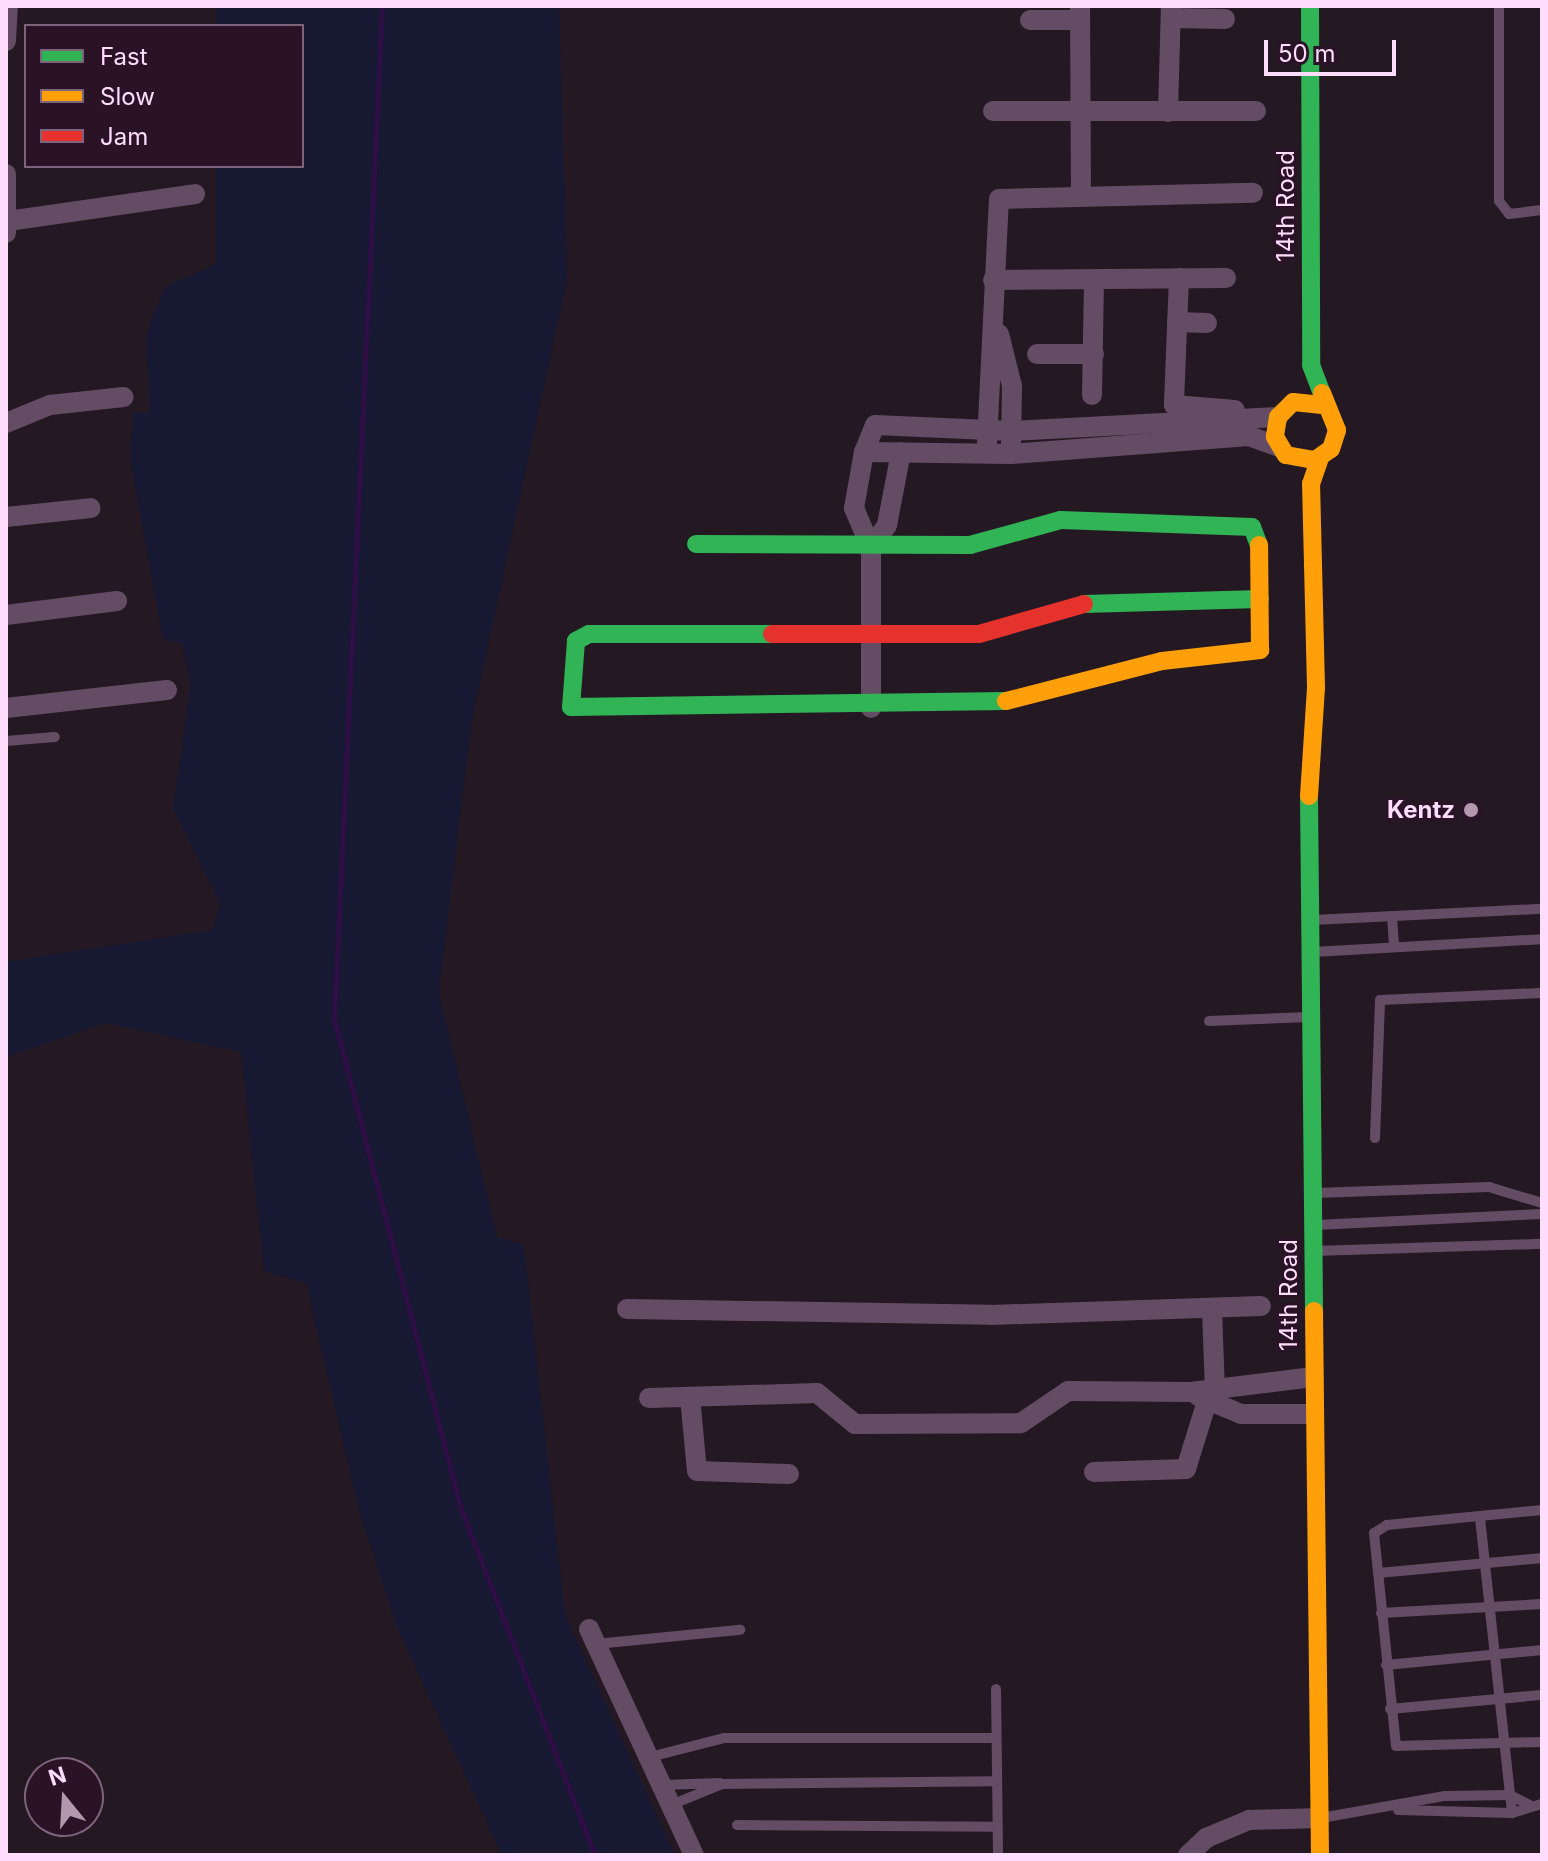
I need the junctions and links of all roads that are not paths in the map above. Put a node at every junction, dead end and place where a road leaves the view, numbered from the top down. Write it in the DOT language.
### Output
graph roads {
  1 [pos="8,6"];
  2 [pos="1299,6"];
  3 [pos="1310,6"];
  4 [pos="1499,6"];
  5 [pos="1171,12"];
  6 [pos="1080,13"];
  7 [pos="1225,19"];
  8 [pos="1030,20"];
  9 [pos="6,41"];
  10 [pos="993,111"];
  11 [pos="1256,111"];
  12 [pos="1168,112"];
  13 [pos="1081,113"];
  14 [pos="6,174"];
  15 [pos="1253,193"];
  16 [pos="195,194"];
  17 [pos="1081,194"];
  18 [pos="1542,210"];
  19 [pos="7,227"];
  20 [pos="1179,278"];
  21 [pos="1226,278"];
  22 [pos="993,280"];
  23 [pos="1094,281"];
  24 [pos="1177,322"];
  25 [pos="996,323"];
  26 [pos="1207,323"];
  27 [pos="1037,354"];
  28 [pos="1094,354"];
  29 [pos="1092,395"];
  30 [pos="124,397"];
  31 [pos="1322,405"];
  32 [pos="1235,410"];
  33 [pos="1286,410"];
  34 [pos="1136,416"];
  35 [pos="6,423"];
  36 [pos="987,429"];
  37 [pos="1012,431"];
  38 [pos="1136,448"];
  39 [pos="864,452"];
  40 [pos="901,452"];
  41 [pos="1284,452"];
  42 [pos="987,453"];
  43 [pos="1011,454"];
  44 [pos="1320,458"];
  45 [pos="91,508"];
  46 [pos="6,517"];
  47 [pos="696,544"];
  48 [pos="871,548"];
  49 [pos="1260,599"];
  50 [pos="117,601"];
  51 [pos="6,615"];
  52 [pos="873,633"];
  53 [pos="167,690"];
  54 [pos="6,708"];
  55 [pos="871,708"];
  56 [pos="1310,736"];
  57 [pos="55,737"];
  58 [pos="6,741"];
  59 [pos="1542,909"];
  60 [pos="1392,916"];
  61 [pos="1313,920"];
  62 [pos="1542,939"];
  63 [pos="1394,945"];
  64 [pos="1313,952"];
  65 [pos="1542,993"];
  66 [pos="1314,1017"];
  67 [pos="1209,1021"];
  68 [pos="1375,1138"];
  69 [pos="1314,1193"];
  70 [pos="1542,1203"];
  71 [pos="1542,1214"];
  72 [pos="1313,1225"];
  73 [pos="1542,1244"];
  74 [pos="1312,1251"];
  75 [pos="1261,1306"];
  76 [pos="627,1309"];
  77 [pos="1212,1310"];
  78 [pos="1313,1377"];
  79 [pos="1204,1395"];
  80 [pos="690,1397"];
  81 [pos="649,1398"];
  82 [pos="1312,1414"];
  83 [pos="1094,1472"];
  84 [pos="789,1474"];
  85 [pos="1542,1510"];
  86 [pos="1480,1518"];
  87 [pos="1542,1558"];
  88 [pos="1484,1563"];
  89 [pos="1378,1573"];
  90 [pos="1542,1604"];
  91 [pos="1488,1608"];
  92 [pos="1381,1613"];
  93 [pos="740,1630"];
  94 [pos="592,1637"];
  95 [pos="1542,1650"];
  96 [pos="1492,1654"];
  97 [pos="1386,1665"];
  98 [pos="996,1689"];
  99 [pos="1542,1695"];
  100 [pos="1496,1698"];
  101 [pos="1390,1709"];
  102 [pos="996,1738"];
  103 [pos="1542,1742"];
  104 [pos="1500,1745"];
  105 [pos="650,1757"];
  106 [pos="996,1781"];
  107 [pos="722,1784"];
  108 [pos="663,1785"];
  109 [pos="1510,1795"];
  110 [pos="1536,1804"];
  111 [pos="671,1805"];
  112 [pos="1394,1810"];
  113 [pos="1512,1813"];
  114 [pos="1320,1818"];
  115 [pos="737,1825"];
  116 [pos="996,1827"];
  117 [pos="694,1855"];
  118 [pos="998,1855"];
  119 [pos="1188,1855"];
  120 [pos="1320,1855"];
  1 -- 9 [label="street"];
  2 -- 33 [label="street, 14th Road"];
  3 -- 31 [label="street, 14th Road"];
  4 -- 18 [label="lane"];
  5 -- 7 [label="street"];
  5 -- 12 [label="street"];
  6 -- 8 [label="street"];
  6 -- 13 [label="street"];
  10 -- 13 [label="street"];
  11 -- 12 [label="street"];
  12 -- 13 [label="street"];
  13 -- 17 [label="street"];
  14 -- 19 [label="street"];
  15 -- 17 [label="street"];
  16 -- 19 [label="street"];
  17 -- 22 [label="street"];
  20 -- 21 [label="street"];
  20 -- 23 [label="street"];
  20 -- 24 [label="street"];
  22 -- 23 [label="street"];
  22 -- 25 [label="street"];
  23 -- 28 [label="street"];
  24 -- 26 [label="street"];
  24 -- 32 [label="street"];
  25 -- 36 [label="street"];
  25 -- 37 [label="street"];
  27 -- 28 [label="street"];
  28 -- 29 [label="street"];
  30 -- 35 [label="street"];
  31 -- 33 [label="street"];
  31 -- 44 [label="street, 14th Road"];
  33 -- 34 [label="street"];
  33 -- 41 [label="street, 14th Road"];
  34 -- 37 [label="street"];
  34 -- 38 [label="street"];
  36 -- 37 [label="street"];
  36 -- 39 [label="street"];
  36 -- 42 [label="street"];
  37 -- 43 [label="street"];
  38 -- 41 [label="street"];
  38 -- 43 [label="street"];
  39 -- 40 [label="street"];
  39 -- 48 [label="street"];
  40 -- 42 [label="street"];
  40 -- 48 [label="street"];
  41 -- 44 [label="street"];
  41 -- 56 [label="street, 14th Road"];
  42 -- 43 [label="street"];
  44 -- 56 [label="street, 14th Road"];
  45 -- 46 [label="street"];
  47 -- 48 [label="street"];
  48 -- 49 [label="street"];
  48 -- 52 [label="street"];
  49 -- 52 [label="street"];
  49 -- 55 [label="street"];
  50 -- 51 [label="street"];
  52 -- 55 [label="street"];
  52 -- 55 [label="street"];
  53 -- 54 [label="street"];
  56 -- 61 [label="street, 14th Road"];
  57 -- 58 [label="lane"];
  59 -- 60 [label="lane"];
  60 -- 61 [label="lane"];
  60 -- 63 [label="lane"];
  61 -- 64 [label="street, 14th Road"];
  62 -- 63 [label="lane"];
  63 -- 64 [label="lane"];
  64 -- 66 [label="street, 14th Road"];
  65 -- 68 [label="lane"];
  66 -- 67 [label="lane"];
  66 -- 69 [label="street, 14th Road"];
  69 -- 70 [label="lane"];
  69 -- 72 [label="street, 14th Road"];
  71 -- 72 [label="lane"];
  72 -- 74 [label="street, 14th Road"];
  73 -- 74 [label="lane"];
  74 -- 78 [label="street, 14th Road"];
  75 -- 77 [label="street"];
  76 -- 77 [label="street"];
  77 -- 79 [label="street"];
  78 -- 79 [label="street"];
  78 -- 82 [label="street, 14th Road"];
  79 -- 80 [label="street"];
  79 -- 82 [label="street"];
  79 -- 83 [label="street"];
  80 -- 81 [label="street"];
  80 -- 84 [label="street"];
  82 -- 114 [label="street, 14th Road"];
  85 -- 86 [label="lane"];
  86 -- 88 [label="lane"];
  86 -- 89 [label="lane"];
  87 -- 88 [label="lane"];
  88 -- 89 [label="lane"];
  88 -- 91 [label="lane"];
  89 -- 92 [label="lane"];
  90 -- 91 [label="lane"];
  91 -- 92 [label="lane"];
  91 -- 96 [label="lane"];
  92 -- 97 [label="lane"];
  93 -- 94 [label="lane"];
  94 -- 105 [label="street"];
  95 -- 96 [label="lane"];
  96 -- 97 [label="lane"];
  96 -- 100 [label="lane"];
  97 -- 101 [label="lane"];
  98 -- 102 [label="lane"];
  99 -- 100 [label="lane"];
  100 -- 101 [label="lane"];
  100 -- 104 [label="lane"];
  101 -- 104 [label="lane"];
  102 -- 105 [label="lane"];
  102 -- 106 [label="lane"];
  103 -- 104 [label="lane"];
  104 -- 109 [label="lane"];
  105 -- 108 [label="street"];
  106 -- 107 [label="lane"];
  106 -- 116 [label="lane"];
  107 -- 108 [label="lane"];
  107 -- 111 [label="lane"];
  108 -- 111 [label="street"];
  109 -- 110 [label="lane"];
  109 -- 112 [label="lane"];
  109 -- 113 [label="lane"];
  110 -- 113 [label="lane"];
  111 -- 117 [label="street"];
  112 -- 113 [label="lane"];
  112 -- 114 [label="lane"];
  114 -- 119 [label="street"];
  114 -- 120 [label="street, 14th Road"];
  115 -- 116 [label="lane"];
  116 -- 118 [label="lane"];
}
